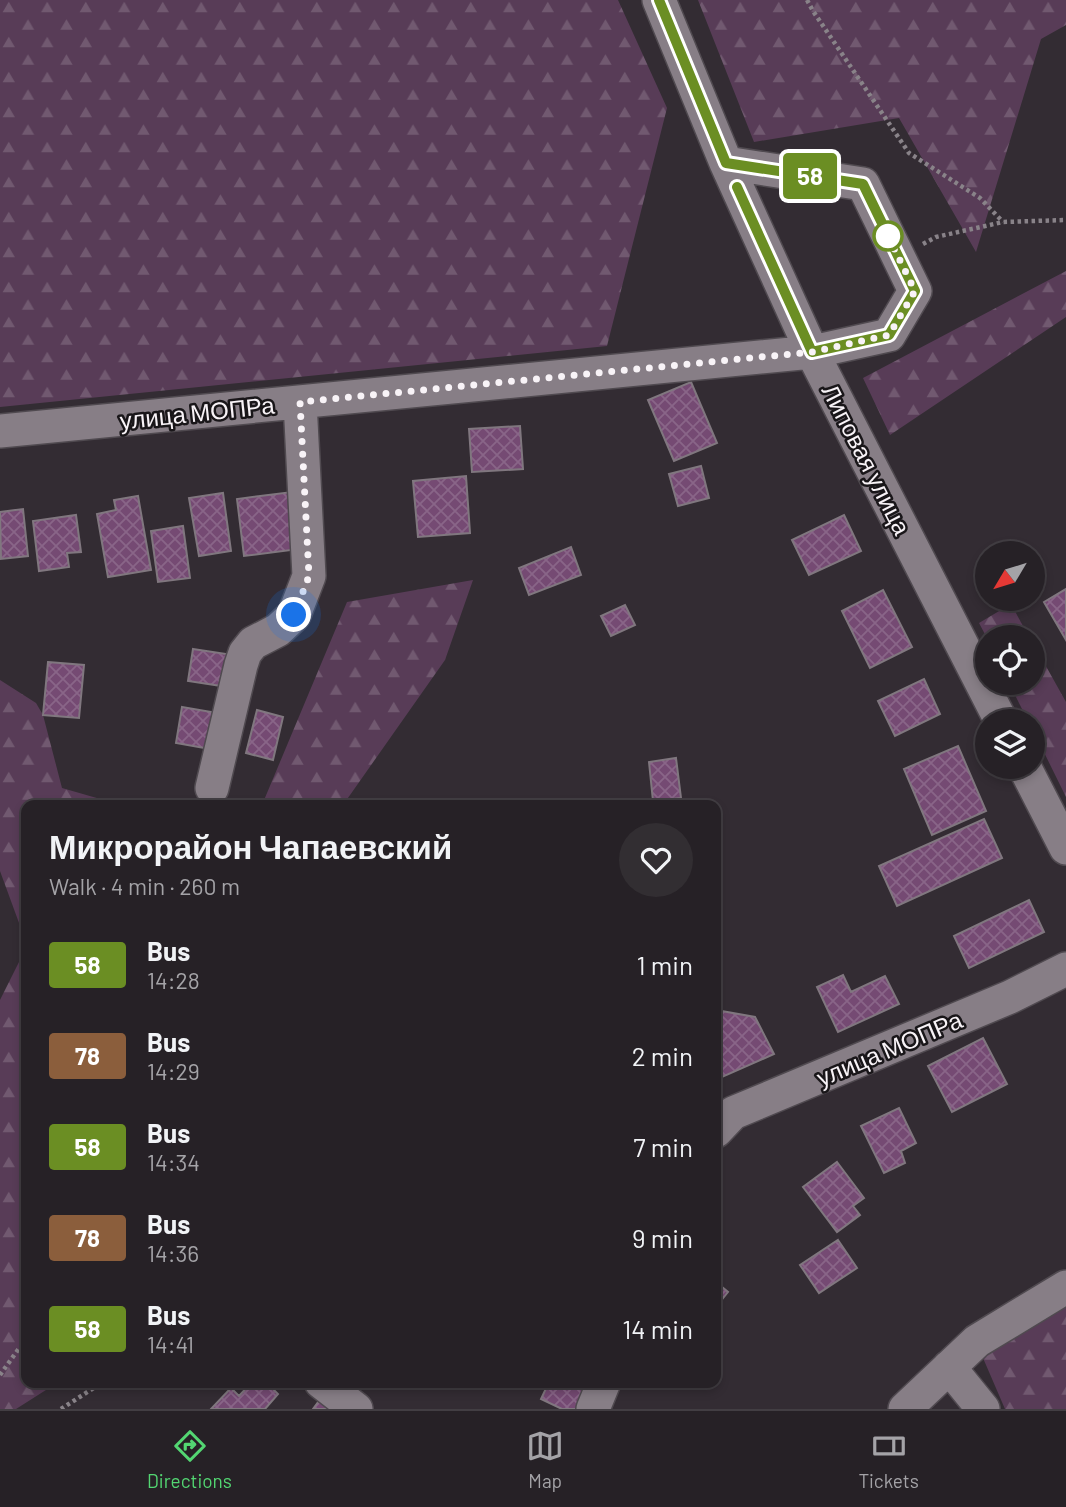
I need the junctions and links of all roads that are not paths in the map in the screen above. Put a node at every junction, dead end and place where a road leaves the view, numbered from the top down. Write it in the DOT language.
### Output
graph roads {
  1 [pos="659,0"];
  2 [pos="726,163"];
  3 [pos="812,352"];
  4 [pos="300,402"];
  5 [pos="0,431"];
  6 [pos="995,709"];
  7 [pos="1031,779"];
  8 [pos="212,788"];
  9 [pos="1066,848"];
  10 [pos="1066,969"];
  11 [pos="721,1126"];
  12 [pos="1066,1287"];
  13 [pos="949,1367"];
  14 [pos="329,1388"];
  15 [pos="602,1388"];
  16 [pos="356,1409"];
  17 [pos="593,1409"];
  18 [pos="905,1409"];
  19 [pos="983,1409"];
  1 -- 2 [label="street, Липовая улица"];
  2 -- 3 [label="street, Липовая улица"];
  2 -- 3 [label="street, улица МОПРа"];
  3 -- 4 [label="street, улица МОПРа"];
  3 -- 6 [label="street, Липовая улица"];
  4 -- 5 [label="street, улица МОПРа"];
  4 -- 8 [label="street"];
  7 -- 9 [label="street"];
  10 -- 11 [label="street, улица МОПРа"];
  12 -- 13 [label="street"];
  13 -- 18 [label="street"];
  13 -- 19 [label="street"];
  14 -- 16 [label="street"];
  15 -- 17 [label="street"];
}
